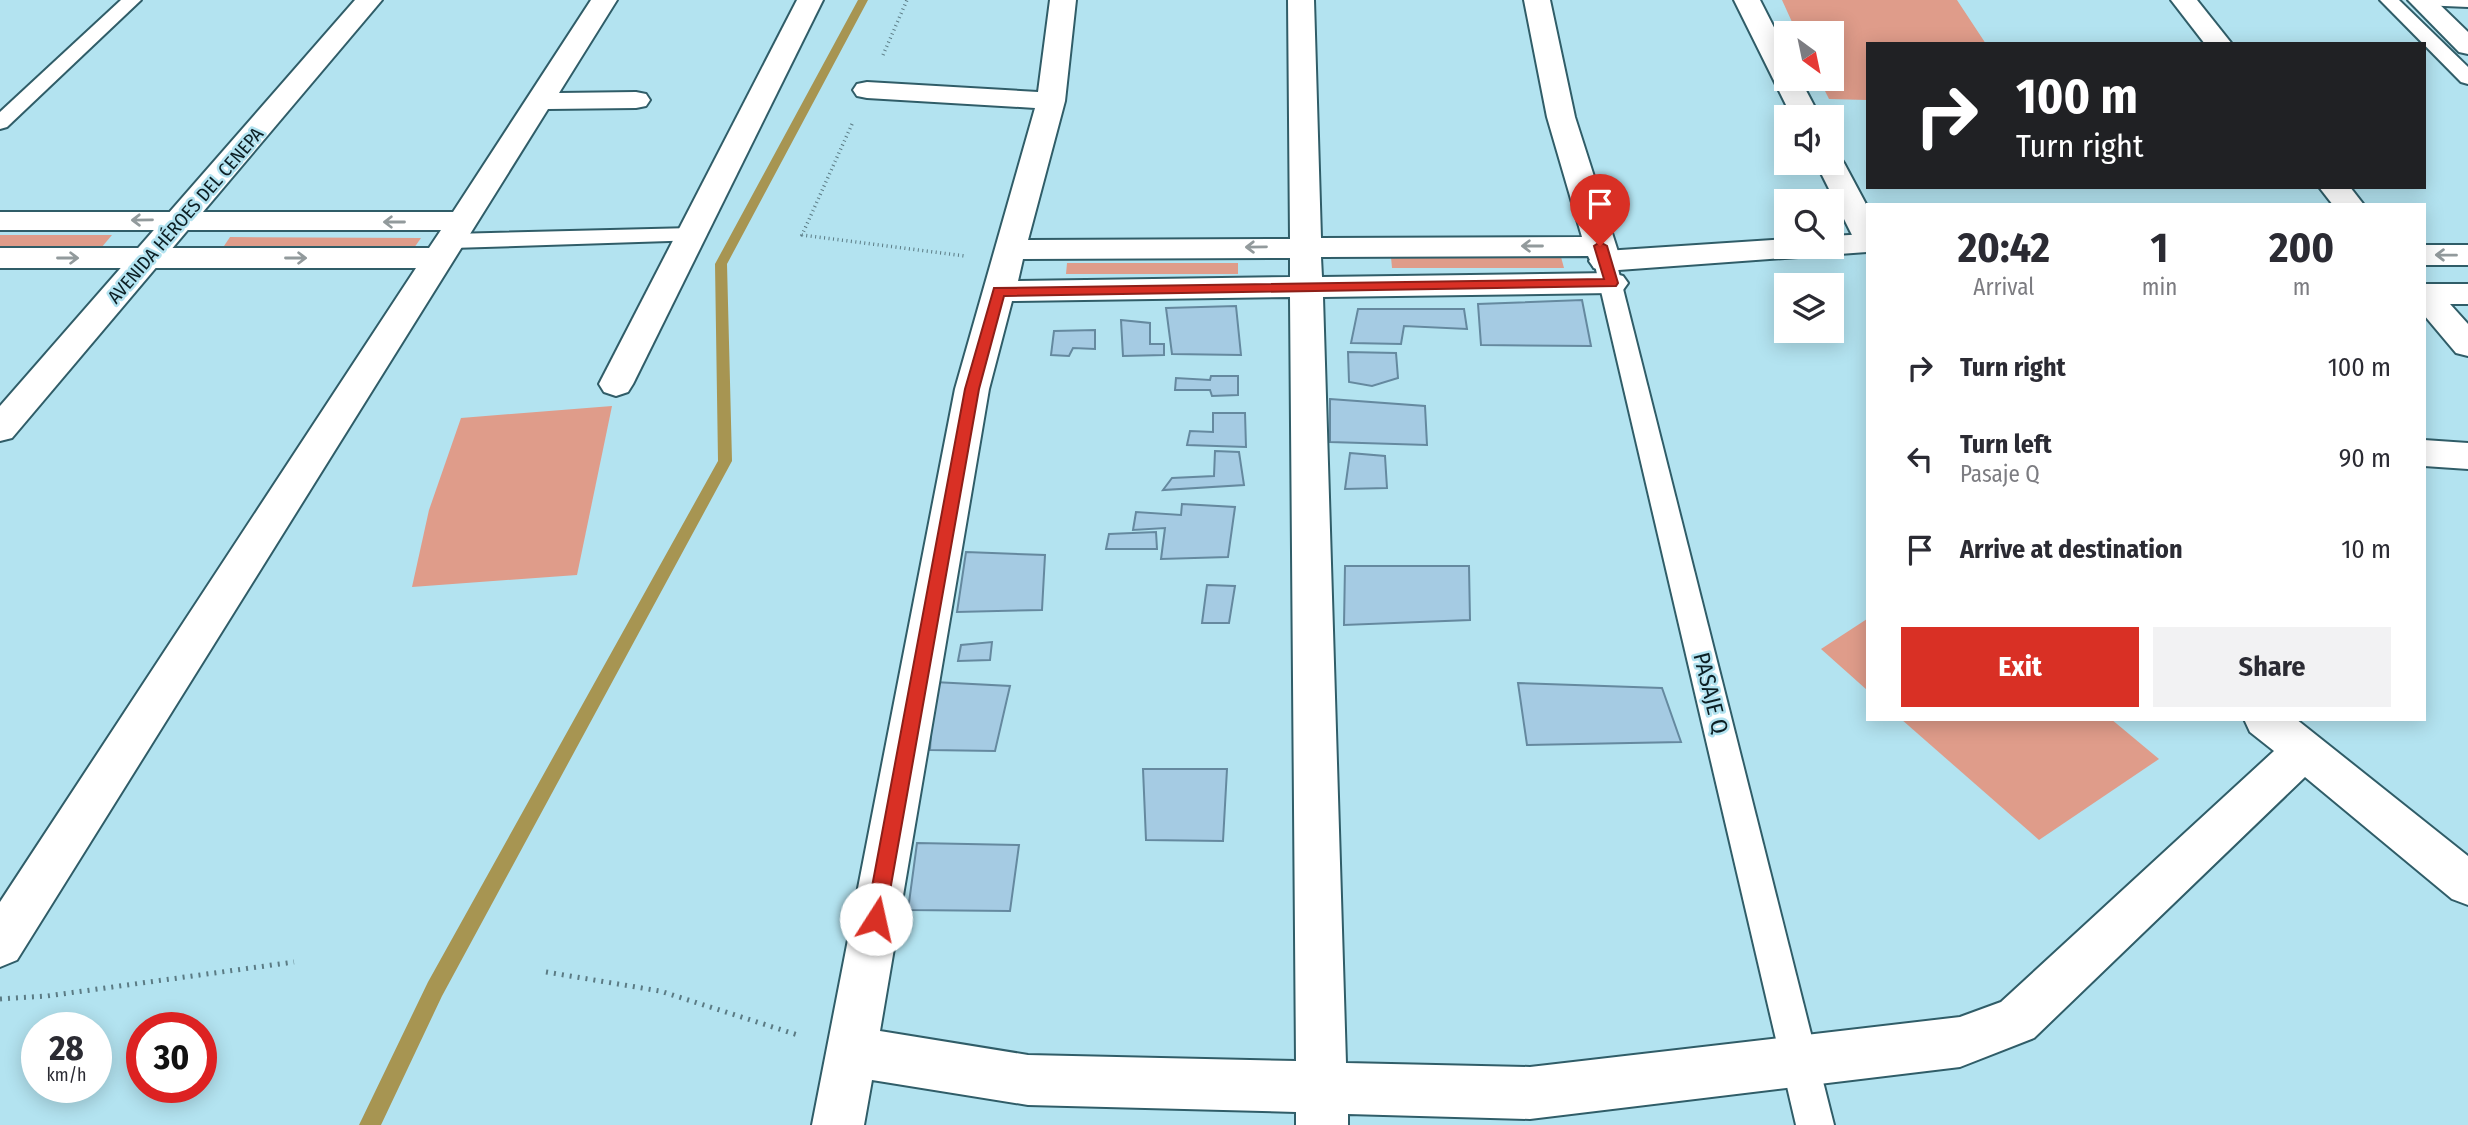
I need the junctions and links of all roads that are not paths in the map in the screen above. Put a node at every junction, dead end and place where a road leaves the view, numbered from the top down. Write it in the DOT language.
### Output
graph roads {
  1 [pos="132,0"];
  2 [pos="369,0"];
  3 [pos="604,0"];
  4 [pos="810,0"];
  5 [pos="1063,0"];
  6 [pos="1301,0"];
  7 [pos="1536,0"];
  8 [pos="1746,0"];
  9 [pos="2184,0"];
  10 [pos="2389,0"];
  11 [pos="2421,0"];
  12 [pos="2468,2"];
  13 [pos="2217,42"];
  14 [pos="2468,46"];
  15 [pos="2468,78"];
  16 [pos="867,90"];
  17 [pos="636,100"];
  18 [pos="539,101"];
  19 [pos="1051,101"];
  20 [pos="1800,105"];
  21 [pos="0,123"];
  22 [pos="1836,175"];
  23 [pos="2336,189"];
  24 [pos="2347,203"];
  25 [pos="183,219"];
  26 [pos="0,221"];
  27 [pos="1866,233"];
  28 [pos="692,235"];
  29 [pos="451,240"];
  30 [pos="1866,243"];
  31 [pos="1844,245"];
  32 [pos="1308,246"];
  33 [pos="1774,250"];
  34 [pos="2426,255"];
  35 [pos="2468,255"];
  36 [pos="0,258"];
  37 [pos="149,258"];
  38 [pos="1606,263"];
  39 [pos="1005,268"];
  40 [pos="1309,287"];
  41 [pos="2468,294"];
  42 [pos="2426,295"];
  43 [pos="2426,297"];
  44 [pos="2468,345"];
  45 [pos="616,384"];
  46 [pos="0,429"];
  47 [pos="2426,453"];
  48 [pos="2468,456"];
  49 [pos="2267,721"];
  50 [pos="2304,751"];
  51 [pos="2468,884"];
  52 [pos="0,944"];
  53 [pos="852,1052"];
  54 [pos="1800,1061"];
  55 [pos="1321,1105"];
  56 [pos="838,1125"];
  57 [pos="1815,1125"];
  1 -- 21 [label="lane"];
  2 -- 25 [label="street, AVENIDA HÉROES DEL CENEPA"];
  3 -- 18 [label="street"];
  4 -- 28 [label="street"];
  5 -- 19 [label="street"];
  6 -- 32 [label="street"];
  7 -- 38 [label="street"];
  8 -- 20 [label="street"];
  9 -- 13 [label="street"];
  10 -- 15 [label="lane"];
  11 -- 12 [label="lane"];
  11 -- 14 [label="street"];
  16 -- 19 [label="street"];
  17 -- 18 [label="street"];
  18 -- 29 [label="street"];
  19 -- 39 [label="street"];
  22 -- 27 [label="street"];
  23 -- 24 [label="street"];
  25 -- 26 [label="street, one-way"];
  29 -- 25 [label="street, one-way"];
  25 -- 37 [label="street, AVENIDA HÉROES DEL CENEPA"];
  28 -- 29 [label="lane"];
  28 -- 45 [label="street"];
  37 -- 29 [label="street, one-way"];
  29 -- 52 [label="street"];
  30 -- 31 [label="street"];
  38 -- 32 [label="street, one-way"];
  32 -- 39 [label="street, one-way"];
  32 -- 40 [label="street"];
  33 -- 38 [label="street"];
  35 -- 34 [label="street, one-way"];
  36 -- 37 [label="street, one-way"];
  37 -- 46 [label="street, AVENIDA HÉROES DEL CENEPA"];
  38 -- 40 [label="street"];
  38 -- 54 [label="lane, PASAJE Q"];
  39 -- 40 [label="street"];
  39 -- 53 [label="street"];
  40 -- 55 [label="street"];
  41 -- 42 [label="street"];
  43 -- 44 [label="street"];
  47 -- 48 [label="street"];
  49 -- 50 [label="street"];
  50 -- 51 [label="street"];
  50 -- 54 [label="street"];
  53 -- 55 [label="street"];
  53 -- 56 [label="street"];
  54 -- 55 [label="street"];
  54 -- 57 [label="lane, PASAJE Q"];
}
